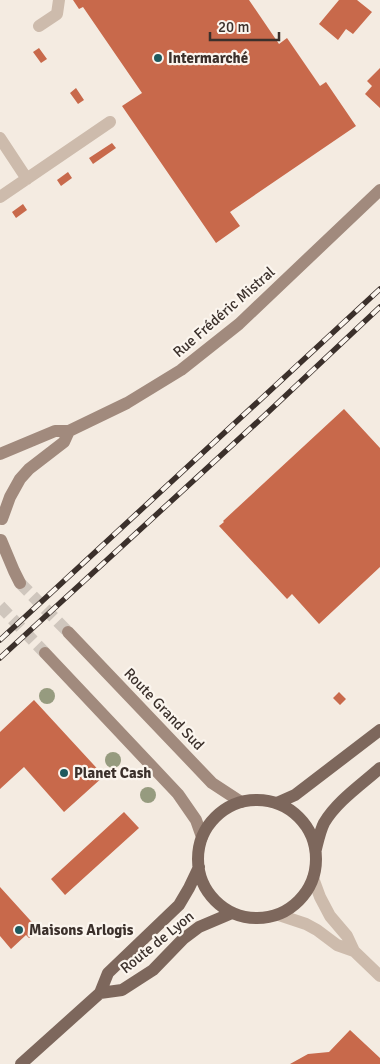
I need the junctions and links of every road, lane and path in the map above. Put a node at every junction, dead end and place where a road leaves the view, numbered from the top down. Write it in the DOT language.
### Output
graph roads {
  1 [pos="58,0"];
  2 [pos="39,26"];
  3 [pos="110,122"];
  4 [pos="0,138"];
  5 [pos="27,179"];
  6 [pos="380,190"];
  7 [pos="0,197"];
  8 [pos="69,431"];
  9 [pos="0,454"];
  10 [pos="1,516"];
  11 [pos="1,541"];
  12 [pos="20,583"];
  13 [pos="68,632"];
  14 [pos="46,653"];
  15 [pos="380,730"];
  16 [pos="380,768"];
  17 [pos="241,802"];
  18 [pos="277,803"];
  19 [pos="202,837"];
  20 [pos="316,849"];
  21 [pos="199,867"];
  22 [pos="313,878"];
  23 [pos="232,913"];
  24 [pos="279,915"];
  25 [pos="354,951"];
  26 [pos="380,976"];
  27 [pos="100,993"];
  28 [pos="21,1064"];
  1 -- 2 [label="street"];
  3 -- 5 [label="street"];
  4 -- 5 [label="street"];
  5 -- 7 [label="street"];
  6 -- 8 [label="street, Rue Frédéric Mistral"];
  8 -- 9 [label="street, Rue Frédéric Mistral"];
  8 -- 10 [label="street, Rue Frédéric Mistral"];
  10 -- 11 [label="street, Rue Frédéric Mistral"];
  11 -- 12 [label="street"];
  13 -- 17 [label="street, Route Grand Sud"];
  14 -- 19 [label="street"];
  15 -- 18 [label="main road"];
  16 -- 20 [label="main road"];
  17 -- 18 [label="main road"];
  17 -- 19 [label="main road"];
  18 -- 20 [label="main road"];
  19 -- 21 [label="main road"];
  20 -- 22 [label="main road"];
  21 -- 23 [label="main road"];
  21 -- 27 [label="main road, Route de Lyon"];
  22 -- 24 [label="main road"];
  22 -- 25 [label="street"];
  23 -- 24 [label="main road"];
  23 -- 27 [label="main road, Route de Lyon"];
  24 -- 25 [label="street"];
  25 -- 26 [label="street"];
  27 -- 28 [label="main road, Route de Lyon"];
}
